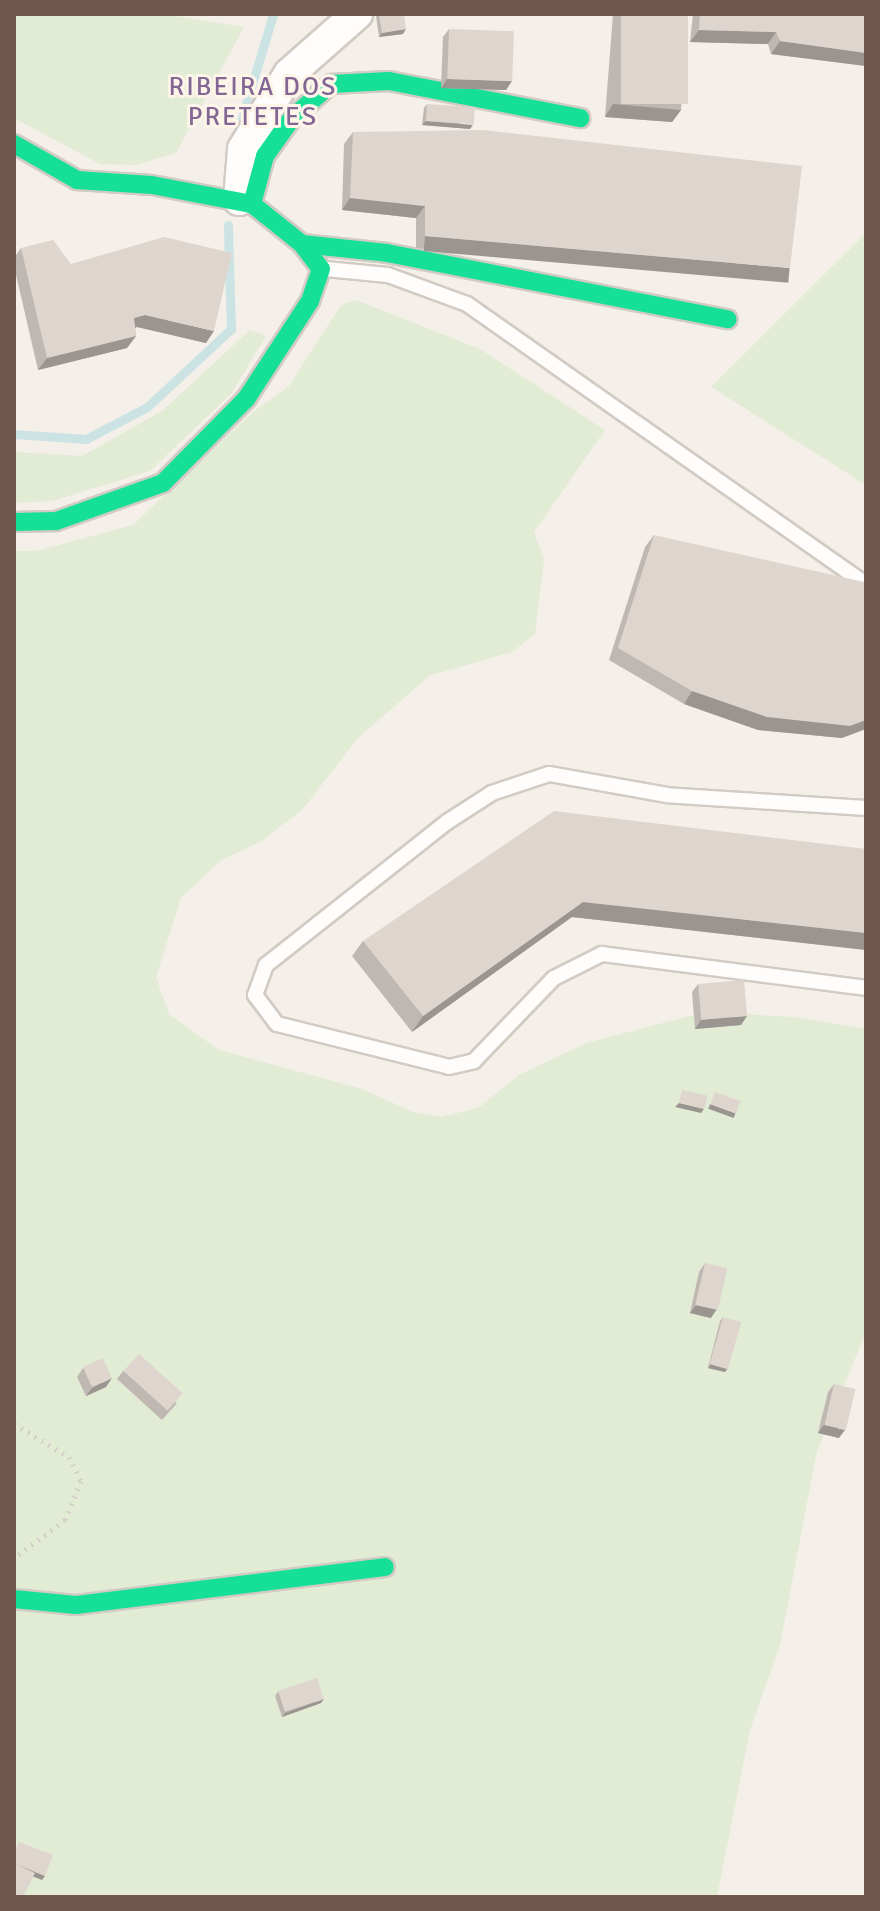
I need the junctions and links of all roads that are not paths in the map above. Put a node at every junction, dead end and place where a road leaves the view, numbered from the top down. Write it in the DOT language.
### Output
graph roads {
  1 [pos="357,14"];
  2 [pos="580,118"];
  3 [pos="14,144"];
  4 [pos="246,203"];
  5 [pos="302,244"];
  6 [pos="321,269"];
  7 [pos="728,319"];
  8 [pos="14,522"];
  9 [pos="866,584"];
  10 [pos="866,808"];
  11 [pos="866,988"];
  12 [pos="385,1567"];
  13 [pos="14,1599"];
  1 -- 4 [label="street"];
  2 -- 4 [label="street"];
  3 -- 4 [label="street"];
  4 -- 5 [label="street"];
  5 -- 6 [label="street"];
  5 -- 7 [label="street"];
  6 -- 8 [label="street"];
  6 -- 9 [label="lane"];
  10 -- 11 [label="lane"];
  12 -- 13 [label="street"];
}
